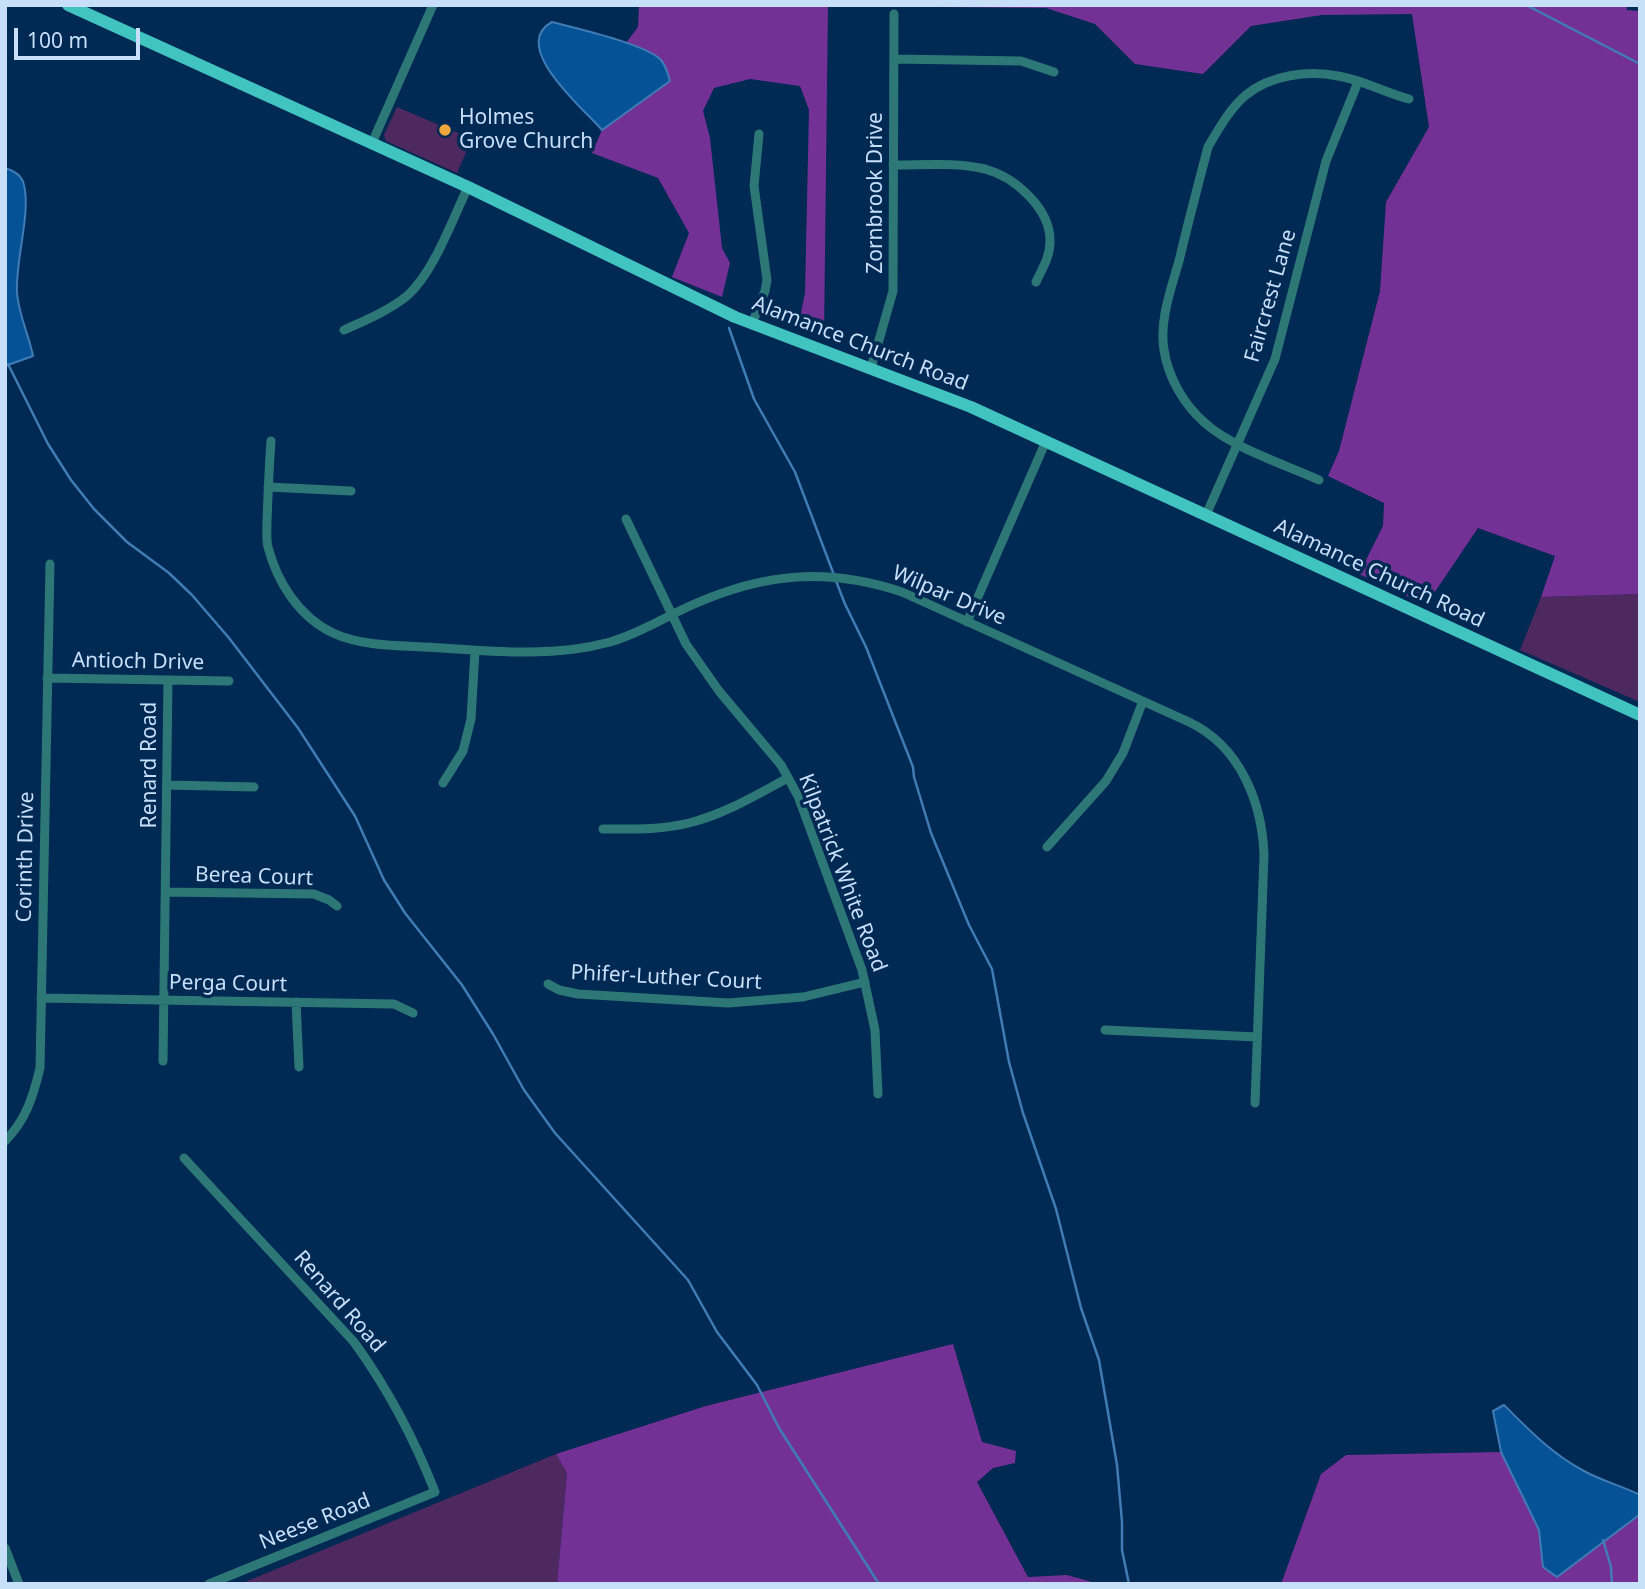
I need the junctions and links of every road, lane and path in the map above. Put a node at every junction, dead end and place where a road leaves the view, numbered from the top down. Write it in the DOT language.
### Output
graph roads {
  1 [pos="68,5"];
  2 [pos="433,5"];
  3 [pos="894,14"];
  4 [pos="894,59"];
  5 [pos="1054,72"];
  6 [pos="1358,82"];
  7 [pos="1409,99"];
  8 [pos="759,134"];
  9 [pos="372,143"];
  10 [pos="893,165"];
  11 [pos="468,187"];
  12 [pos="1035,282"];
  13 [pos="752,324"];
  14 [pos="344,330"];
  15 [pos="871,368"];
  16 [pos="271,441"];
  17 [pos="1046,441"];
  18 [pos="1237,443"];
  19 [pos="1319,480"];
  20 [pos="268,487"];
  21 [pos="351,491"];
  22 [pos="1206,515"];
  23 [pos="626,519"];
  24 [pos="50,564"];
  25 [pos="672,615"];
  26 [pos="967,622"];
  27 [pos="475,650"];
  28 [pos="47,678"];
  29 [pos="168,680"];
  30 [pos="229,681"];
  31 [pos="1143,701"];
  32 [pos="1640,715"];
  33 [pos="788,778"];
  34 [pos="443,783"];
  35 [pos="168,785"];
  36 [pos="254,787"];
  37 [pos="603,829"];
  38 [pos="1047,847"];
  39 [pos="167,892"];
  40 [pos="337,906"];
  41 [pos="865,982"];
  42 [pos="548,984"];
  43 [pos="41,998"];
  44 [pos="164,1000"];
  45 [pos="296,1002"];
  46 [pos="413,1013"];
  47 [pos="1105,1030"];
  48 [pos="1257,1037"];
  49 [pos="163,1061"];
  50 [pos="299,1067"];
  51 [pos="878,1094"];
  52 [pos="1255,1103"];
  53 [pos="5,1141"];
  54 [pos="184,1158"];
  55 [pos="435,1492"];
  56 [pos="5,1548"];
  57 [pos="19,1584"];
  58 [pos="209,1584"];
  1 -- 9 [label="main road, Alamance Church Road"];
  2 -- 9 [label="street"];
  3 -- 4 [label="street, Zornbrook Drive"];
  4 -- 5 [label="street"];
  4 -- 10 [label="street, Zornbrook Drive"];
  6 -- 7 [label="street"];
  6 -- 18 [label="street, Faircrest Lane"];
  6 -- 18 [label="street"];
  8 -- 13 [label="street"];
  9 -- 11 [label="main road, Alamance Church Road"];
  10 -- 12 [label="street"];
  10 -- 15 [label="street, Zornbrook Drive"];
  11 -- 13 [label="main road, Alamance Church Road"];
  11 -- 14 [label="street"];
  13 -- 15 [label="main road, Alamance Church Road"];
  15 -- 17 [label="main road, Alamance Church Road"];
  16 -- 20 [label="street, Wilpar Drive"];
  17 -- 22 [label="main road, Alamance Church Road"];
  17 -- 26 [label="street"];
  18 -- 19 [label="street"];
  18 -- 22 [label="street, Faircrest Lane"];
  20 -- 21 [label="street"];
  20 -- 27 [label="street, Wilpar Drive"];
  22 -- 32 [label="main road, Alamance Church Road"];
  23 -- 25 [label="street, Kilpatrick White Road"];
  24 -- 28 [label="street, Corinth Drive"];
  25 -- 26 [label="street, Wilpar Drive"];
  25 -- 27 [label="street, Wilpar Drive"];
  25 -- 33 [label="street, Kilpatrick White Road"];
  26 -- 31 [label="street, Wilpar Drive"];
  27 -- 34 [label="street"];
  28 -- 29 [label="street, Antioch Drive"];
  28 -- 43 [label="street, Corinth Drive"];
  29 -- 30 [label="street, Antioch Drive"];
  29 -- 35 [label="street, Renard Road"];
  31 -- 38 [label="street"];
  31 -- 48 [label="street, Wilpar Drive"];
  33 -- 37 [label="street"];
  33 -- 41 [label="street, Kilpatrick White Road"];
  35 -- 36 [label="street"];
  35 -- 39 [label="street, Renard Road"];
  39 -- 40 [label="street, Berea Court"];
  39 -- 44 [label="street, Renard Road"];
  41 -- 42 [label="street, Phifer-Luther Court"];
  41 -- 51 [label="street, Kilpatrick White Road"];
  43 -- 44 [label="street, Perga Court"];
  43 -- 53 [label="street, Corinth Drive"];
  44 -- 45 [label="street, Perga Court"];
  44 -- 49 [label="street, Renard Road"];
  45 -- 46 [label="street, Perga Court"];
  45 -- 50 [label="street"];
  47 -- 48 [label="street"];
  48 -- 52 [label="street, Wilpar Drive"];
  54 -- 55 [label="street, Renard Road"];
  55 -- 58 [label="street, Neese Road"];
  56 -- 57 [label="street"];
}
